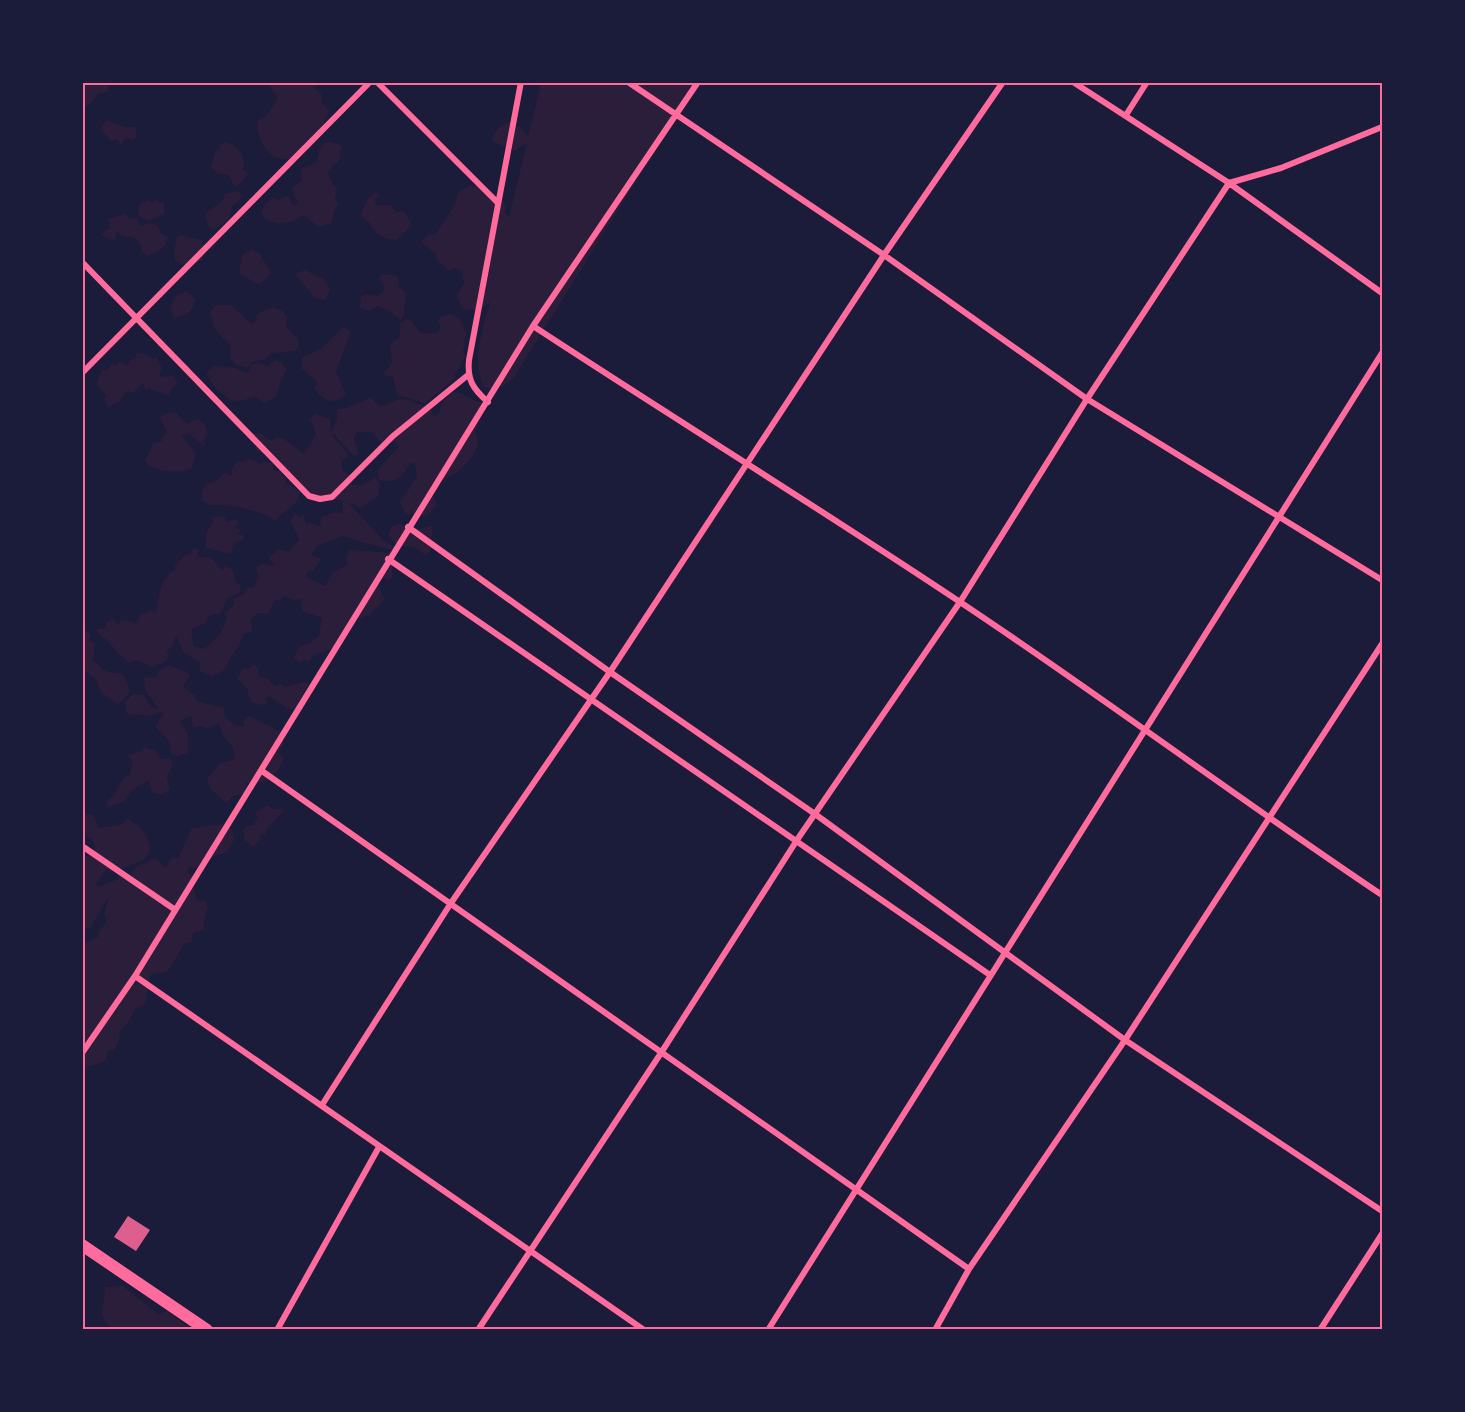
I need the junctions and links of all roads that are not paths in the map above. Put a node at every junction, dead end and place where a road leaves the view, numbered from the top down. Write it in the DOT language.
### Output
graph roads {
  1 [pos="370,82"];
  2 [pos="377,82"];
  3 [pos="521,82"];
  4 [pos="628,82"];
  5 [pos="698,82"];
  6 [pos="1003,82"];
  7 [pos="1073,82"];
  8 [pos="1147,82"];
  9 [pos="678,114"];
  10 [pos="1126,114"];
  11 [pos="1383,127"];
  12 [pos="1229,183"];
  13 [pos="497,202"];
  14 [pos="884,255"];
  15 [pos="82,262"];
  16 [pos="1383,293"];
  17 [pos="137,317"];
  18 [pos="533,327"];
  19 [pos="1383,352"];
  20 [pos="82,373"];
  21 [pos="468,375"];
  22 [pos="1087,399"];
  23 [pos="488,402"];
  24 [pos="746,465"];
  25 [pos="1278,515"];
  26 [pos="408,527"];
  27 [pos="388,559"];
  28 [pos="1383,580"];
  29 [pos="960,602"];
  30 [pos="1383,644"];
  31 [pos="610,672"];
  32 [pos="591,699"];
  33 [pos="1145,730"];
  34 [pos="262,771"];
  35 [pos="815,814"];
  36 [pos="1269,820"];
  37 [pos="797,840"];
  38 [pos="82,846"];
  39 [pos="1383,895"];
  40 [pos="451,903"];
  41 [pos="174,909"];
  42 [pos="1005,952"];
  43 [pos="990,975"];
  44 [pos="135,976"];
  45 [pos="1125,1040"];
  46 [pos="82,1053"];
  47 [pos="661,1053"];
  48 [pos="322,1105"];
  49 [pos="379,1147"];
  50 [pos="856,1189"];
  51 [pos="1383,1211"];
  52 [pos="1383,1234"];
  53 [pos="82,1245"];
  54 [pos="530,1251"];
  55 [pos="969,1269"];
  56 [pos="207,1329"];
  57 [pos="277,1329"];
  58 [pos="478,1329"];
  59 [pos="644,1329"];
  60 [pos="768,1329"];
  61 [pos="935,1329"];
  62 [pos="1320,1329"];
  1 -- 17 [label="street"];
  2 -- 13 [label="street"];
  3 -- 13 [label="street"];
  4 -- 9 [label="street"];
  5 -- 9 [label="street"];
  6 -- 14 [label="street"];
  7 -- 10 [label="street"];
  8 -- 10 [label="street"];
  9 -- 14 [label="street"];
  9 -- 18 [label="street"];
  10 -- 12 [label="street"];
  11 -- 12 [label="street"];
  12 -- 16 [label="street"];
  12 -- 22 [label="street"];
  13 -- 21 [label="street"];
  14 -- 22 [label="street"];
  14 -- 24 [label="street"];
  15 -- 17 [label="street"];
  17 -- 20 [label="street"];
  17 -- 21 [label="street"];
  18 -- 23 [label="street"];
  18 -- 24 [label="street"];
  19 -- 25 [label="street"];
  21 -- 23 [label="street"];
  22 -- 25 [label="street"];
  22 -- 29 [label="street"];
  23 -- 26 [label="street"];
  24 -- 29 [label="street"];
  24 -- 31 [label="street"];
  25 -- 28 [label="street"];
  25 -- 33 [label="street"];
  26 -- 27 [label="street"];
  26 -- 31 [label="street"];
  27 -- 32 [label="street"];
  27 -- 34 [label="street"];
  29 -- 33 [label="street"];
  29 -- 35 [label="street"];
  30 -- 36 [label="street"];
  31 -- 32 [label="street"];
  31 -- 35 [label="street"];
  32 -- 37 [label="street"];
  32 -- 40 [label="street"];
  33 -- 36 [label="street"];
  33 -- 42 [label="street"];
  34 -- 40 [label="street"];
  34 -- 41 [label="street"];
  35 -- 37 [label="street"];
  35 -- 42 [label="street"];
  36 -- 39 [label="street"];
  36 -- 45 [label="street"];
  37 -- 43 [label="street"];
  37 -- 47 [label="street"];
  38 -- 41 [label="street"];
  40 -- 47 [label="street"];
  40 -- 48 [label="street"];
  41 -- 44 [label="street"];
  42 -- 43 [label="street"];
  42 -- 45 [label="street"];
  43 -- 50 [label="street"];
  44 -- 46 [label="street"];
  44 -- 48 [label="street"];
  45 -- 51 [label="street"];
  45 -- 55 [label="street"];
  47 -- 50 [label="street"];
  47 -- 54 [label="street"];
  48 -- 49 [label="street"];
  49 -- 54 [label="street"];
  49 -- 57 [label="street"];
  50 -- 55 [label="street"];
  50 -- 60 [label="street"];
  52 -- 62 [label="street"];
  53 -- 56 [label="main road"];
  54 -- 58 [label="street"];
  54 -- 59 [label="street"];
  55 -- 61 [label="street"];
}
